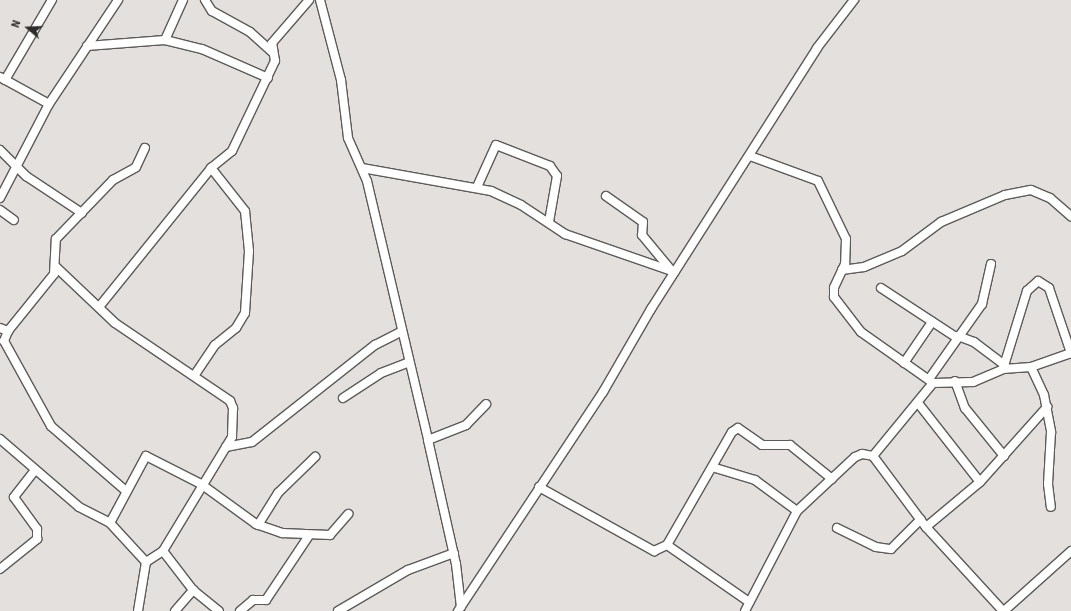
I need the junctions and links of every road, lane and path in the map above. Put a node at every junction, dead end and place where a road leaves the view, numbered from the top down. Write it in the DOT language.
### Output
graph roads {
  1 [pos="52,0"];
  2 [pos="118,0"];
  3 [pos="183,0"];
  4 [pos="205,0"];
  5 [pos="309,0"];
  6 [pos="320,0"];
  7 [pos="854,0"];
  8 [pos="165,40"];
  9 [pos="87,46"];
  10 [pos="272,53"];
  11 [pos="3,78"];
  12 [pos="268,78"];
  13 [pos="49,104"];
  14 [pos="145,148"];
  15 [pos="0,150"];
  16 [pos="750,156"];
  17 [pos="16,164"];
  18 [pos="211,168"];
  19 [pos="362,168"];
  20 [pos="477,187"];
  21 [pos="606,196"];
  22 [pos="0,198"];
  23 [pos="0,210"];
  24 [pos="82,213"];
  25 [pos="1071,216"];
  26 [pos="14,220"];
  27 [pos="549,222"];
  28 [pos="991,264"];
  29 [pos="56,267"];
  30 [pos="842,270"];
  31 [pos="673,271"];
  32 [pos="881,288"];
  33 [pos="99,307"];
  34 [pos="932,322"];
  35 [pos="402,331"];
  36 [pos="3,333"];
  37 [pos="958,337"];
  38 [pos="1071,353"];
  39 [pos="409,362"];
  40 [pos="904,363"];
  41 [pos="1004,367"];
  42 [pos="1031,367"];
  43 [pos="194,376"];
  44 [pos="931,381"];
  45 [pos="955,381"];
  46 [pos="343,398"];
  47 [pos="918,403"];
  48 [pos="486,404"];
  49 [pos="1047,407"];
  50 [pos="0,438"];
  51 [pos="428,440"];
  52 [pos="226,447"];
  53 [pos="874,456"];
  54 [pos="1004,456"];
  55 [pos="315,457"];
  56 [pos="712,467"];
  57 [pos="34,471"];
  58 [pos="832,479"];
  59 [pos="980,482"];
  60 [pos="200,484"];
  61 [pos="539,487"];
  62 [pos="126,491"];
  63 [pos="1051,507"];
  64 [pos="797,512"];
  65 [pos="348,514"];
  66 [pos="921,519"];
  67 [pos="110,523"];
  68 [pos="258,525"];
  69 [pos="926,527"];
  70 [pos="837,528"];
  71 [pos="308,537"];
  72 [pos="667,544"];
  73 [pos="162,550"];
  74 [pos="1071,551"];
  75 [pos="454,553"];
  76 [pos="146,562"];
  77 [pos="0,569"];
  78 [pos="193,590"];
  79 [pos="749,602"];
  80 [pos="460,609"];
  81 [pos="138,611"];
  82 [pos="175,611"];
  83 [pos="219,611"];
  84 [pos="240,611"];
  85 [pos="338,611"];
  86 [pos="745,611"];
  87 [pos="1004,611"];
  1 -- 11 [label="street"];
  2 -- 9 [label="street"];
  3 -- 8 [label="street"];
  4 -- 10 [label="street"];
  5 -- 10 [label="street"];
  6 -- 19 [label="street"];
  7 -- 16 [label="street"];
  8 -- 9 [label="street"];
  8 -- 12 [label="street"];
  9 -- 13 [label="street"];
  10 -- 12 [label="street"];
  11 -- 13 [label="street"];
  12 -- 18 [label="street"];
  13 -- 17 [label="street"];
  14 -- 24 [label="street"];
  15 -- 17 [label="street"];
  16 -- 30 [label="street"];
  16 -- 31 [label="street"];
  17 -- 22 [label="street"];
  17 -- 24 [label="street"];
  18 -- 33 [label="street"];
  18 -- 43 [label="street"];
  19 -- 20 [label="street"];
  19 -- 35 [label="street"];
  20 -- 27 [label="street"];
  20 -- 27 [label="street"];
  21 -- 31 [label="street"];
  23 -- 26 [label="street"];
  24 -- 29 [label="street"];
  25 -- 30 [label="street"];
  27 -- 31 [label="street"];
  28 -- 37 [label="street"];
  29 -- 33 [label="street"];
  29 -- 36 [label="street"];
  30 -- 40 [label="street"];
  31 -- 61 [label="street"];
  32 -- 34 [label="street"];
  33 -- 43 [label="street"];
  34 -- 37 [label="street"];
  34 -- 40 [label="street"];
  35 -- 39 [label="street"];
  35 -- 52 [label="street"];
  36 -- 62 [label="street"];
  37 -- 41 [label="street"];
  37 -- 44 [label="street"];
  38 -- 41 [label="street"];
  38 -- 42 [label="street"];
  39 -- 46 [label="street"];
  39 -- 51 [label="street"];
  40 -- 44 [label="street"];
  41 -- 42 [label="street"];
  41 -- 45 [label="street"];
  42 -- 49 [label="street"];
  43 -- 52 [label="street"];
  44 -- 45 [label="street"];
  44 -- 47 [label="street"];
  45 -- 54 [label="street"];
  47 -- 53 [label="street"];
  47 -- 59 [label="street"];
  48 -- 51 [label="street"];
  49 -- 54 [label="street"];
  49 -- 63 [label="street"];
  50 -- 57 [label="street"];
  51 -- 75 [label="street"];
  52 -- 60 [label="street"];
  53 -- 58 [label="street"];
  53 -- 66 [label="street"];
  54 -- 59 [label="street"];
  55 -- 68 [label="street"];
  56 -- 58 [label="street"];
  56 -- 64 [label="street"];
  56 -- 72 [label="street"];
  57 -- 67 [label="street"];
  57 -- 77 [label="street"];
  58 -- 64 [label="street"];
  59 -- 69 [label="street"];
  60 -- 62 [label="street"];
  60 -- 68 [label="street"];
  60 -- 73 [label="street"];
  61 -- 72 [label="street"];
  61 -- 80 [label="street"];
  62 -- 67 [label="street"];
  64 -- 79 [label="street"];
  65 -- 71 [label="street"];
  66 -- 69 [label="street"];
  66 -- 70 [label="street"];
  67 -- 76 [label="street"];
  68 -- 71 [label="street"];
  69 -- 87 [label="street"];
  71 -- 84 [label="street"];
  72 -- 79 [label="street"];
  73 -- 76 [label="street"];
  73 -- 78 [label="street"];
  74 -- 87 [label="street"];
  75 -- 80 [label="street"];
  75 -- 85 [label="street"];
  76 -- 81 [label="street"];
  78 -- 82 [label="street"];
  78 -- 83 [label="street"];
  79 -- 86 [label="street"];
}
